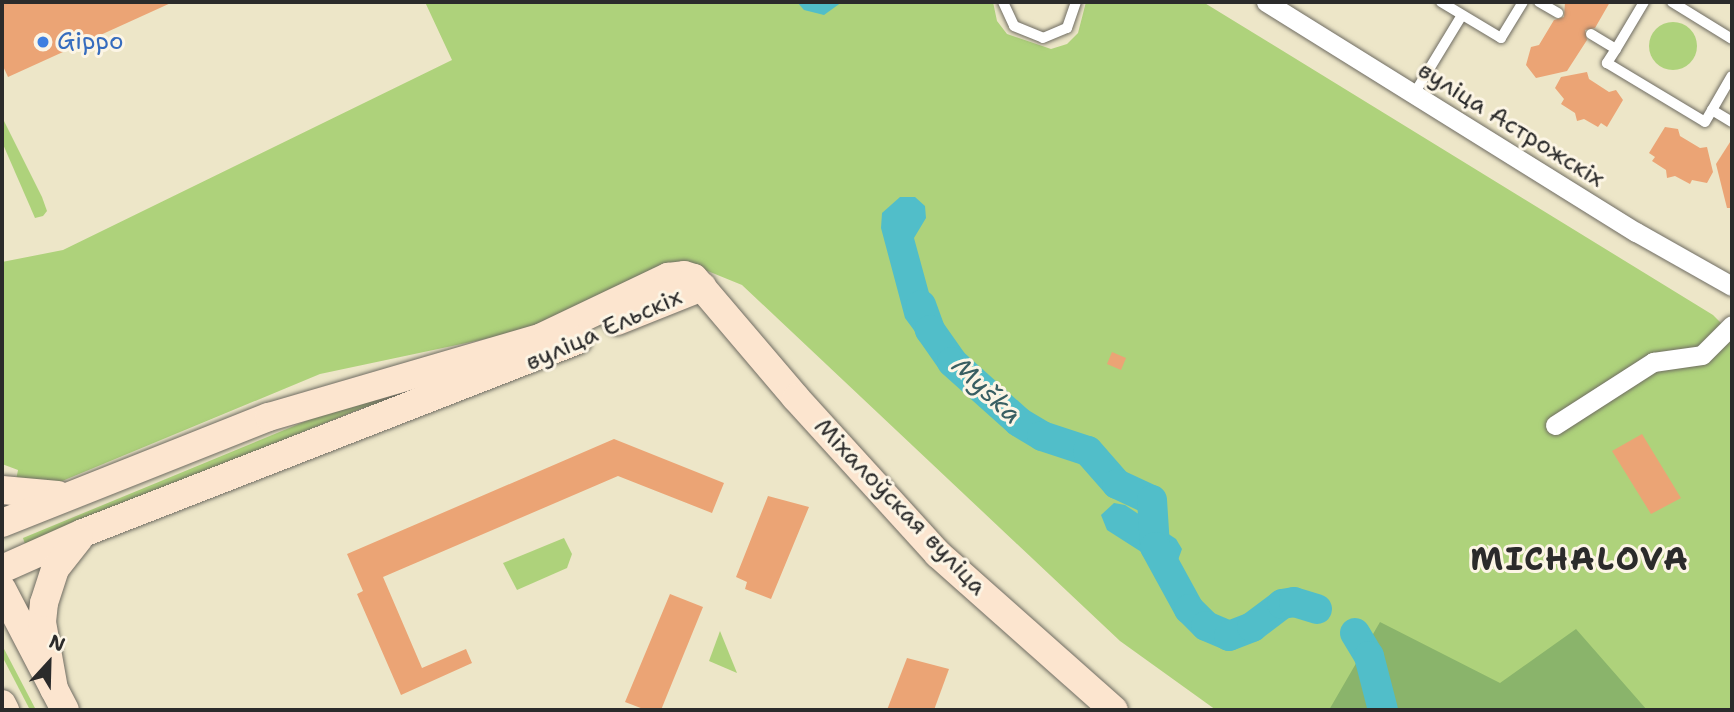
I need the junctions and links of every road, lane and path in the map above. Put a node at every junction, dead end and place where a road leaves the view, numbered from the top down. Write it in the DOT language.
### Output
graph roads {
  1 [pos="1003,2"];
  2 [pos="1076,2"];
  3 [pos="1266,2"];
  4 [pos="1441,2"];
  5 [pos="1523,2"];
  6 [pos="1539,2"];
  7 [pos="1644,2"];
  8 [pos="1672,2"];
  9 [pos="1558,13"];
  10 [pos="1461,16"];
  11 [pos="1591,33"];
  12 [pos="1732,39"];
  13 [pos="1616,48"];
  14 [pos="1732,76"];
  15 [pos="1414,94"];
  16 [pos="1712,110"];
  17 [pos="1732,122"];
  18 [pos="1732,286"];
  19 [pos="702,287"];
  20 [pos="1732,326"];
  21 [pos="1555,425"];
  22 [pos="2,490"];
  23 [pos="64,495"];
  24 [pos="2,523"];
  25 [pos="83,533"];
  26 [pos="2,569"];
  27 [pos="2,589"];
  28 [pos="59,700"];
  29 [pos="2,704"];
  30 [pos="5,710"];
  31 [pos="1114,710"];
  1 -- 2 [label="lane"];
  3 -- 15 [label="street, вуліца Астрожскіх"];
  4 -- 10 [label="lane"];
  5 -- 10 [label="lane"];
  6 -- 9 [label="lane"];
  7 -- 13 [label="lane"];
  8 -- 12 [label="lane"];
  10 -- 15 [label="lane"];
  11 -- 13 [label="lane"];
  13 -- 16 [label="lane"];
  14 -- 16 [label="lane"];
  15 -- 18 [label="street, вуліца Астрожскіх"];
  16 -- 17 [label="lane"];
  19 -- 23 [label="street, вуліца Ельскіх"];
  19 -- 25 [label="street, вуліца Ельскіх"];
  19 -- 31 [label="street, Міхалоўская вуліца"];
  20 -- 21 [label="street"];
  22 -- 23 [label="street"];
  23 -- 24 [label="street, вуліца Ельскіх"];
  25 -- 26 [label="street, вуліца Ельскіх"];
  25 -- 28 [label="street"];
  27 -- 28 [label="street"];
  29 -- 30 [label="street"];
}
